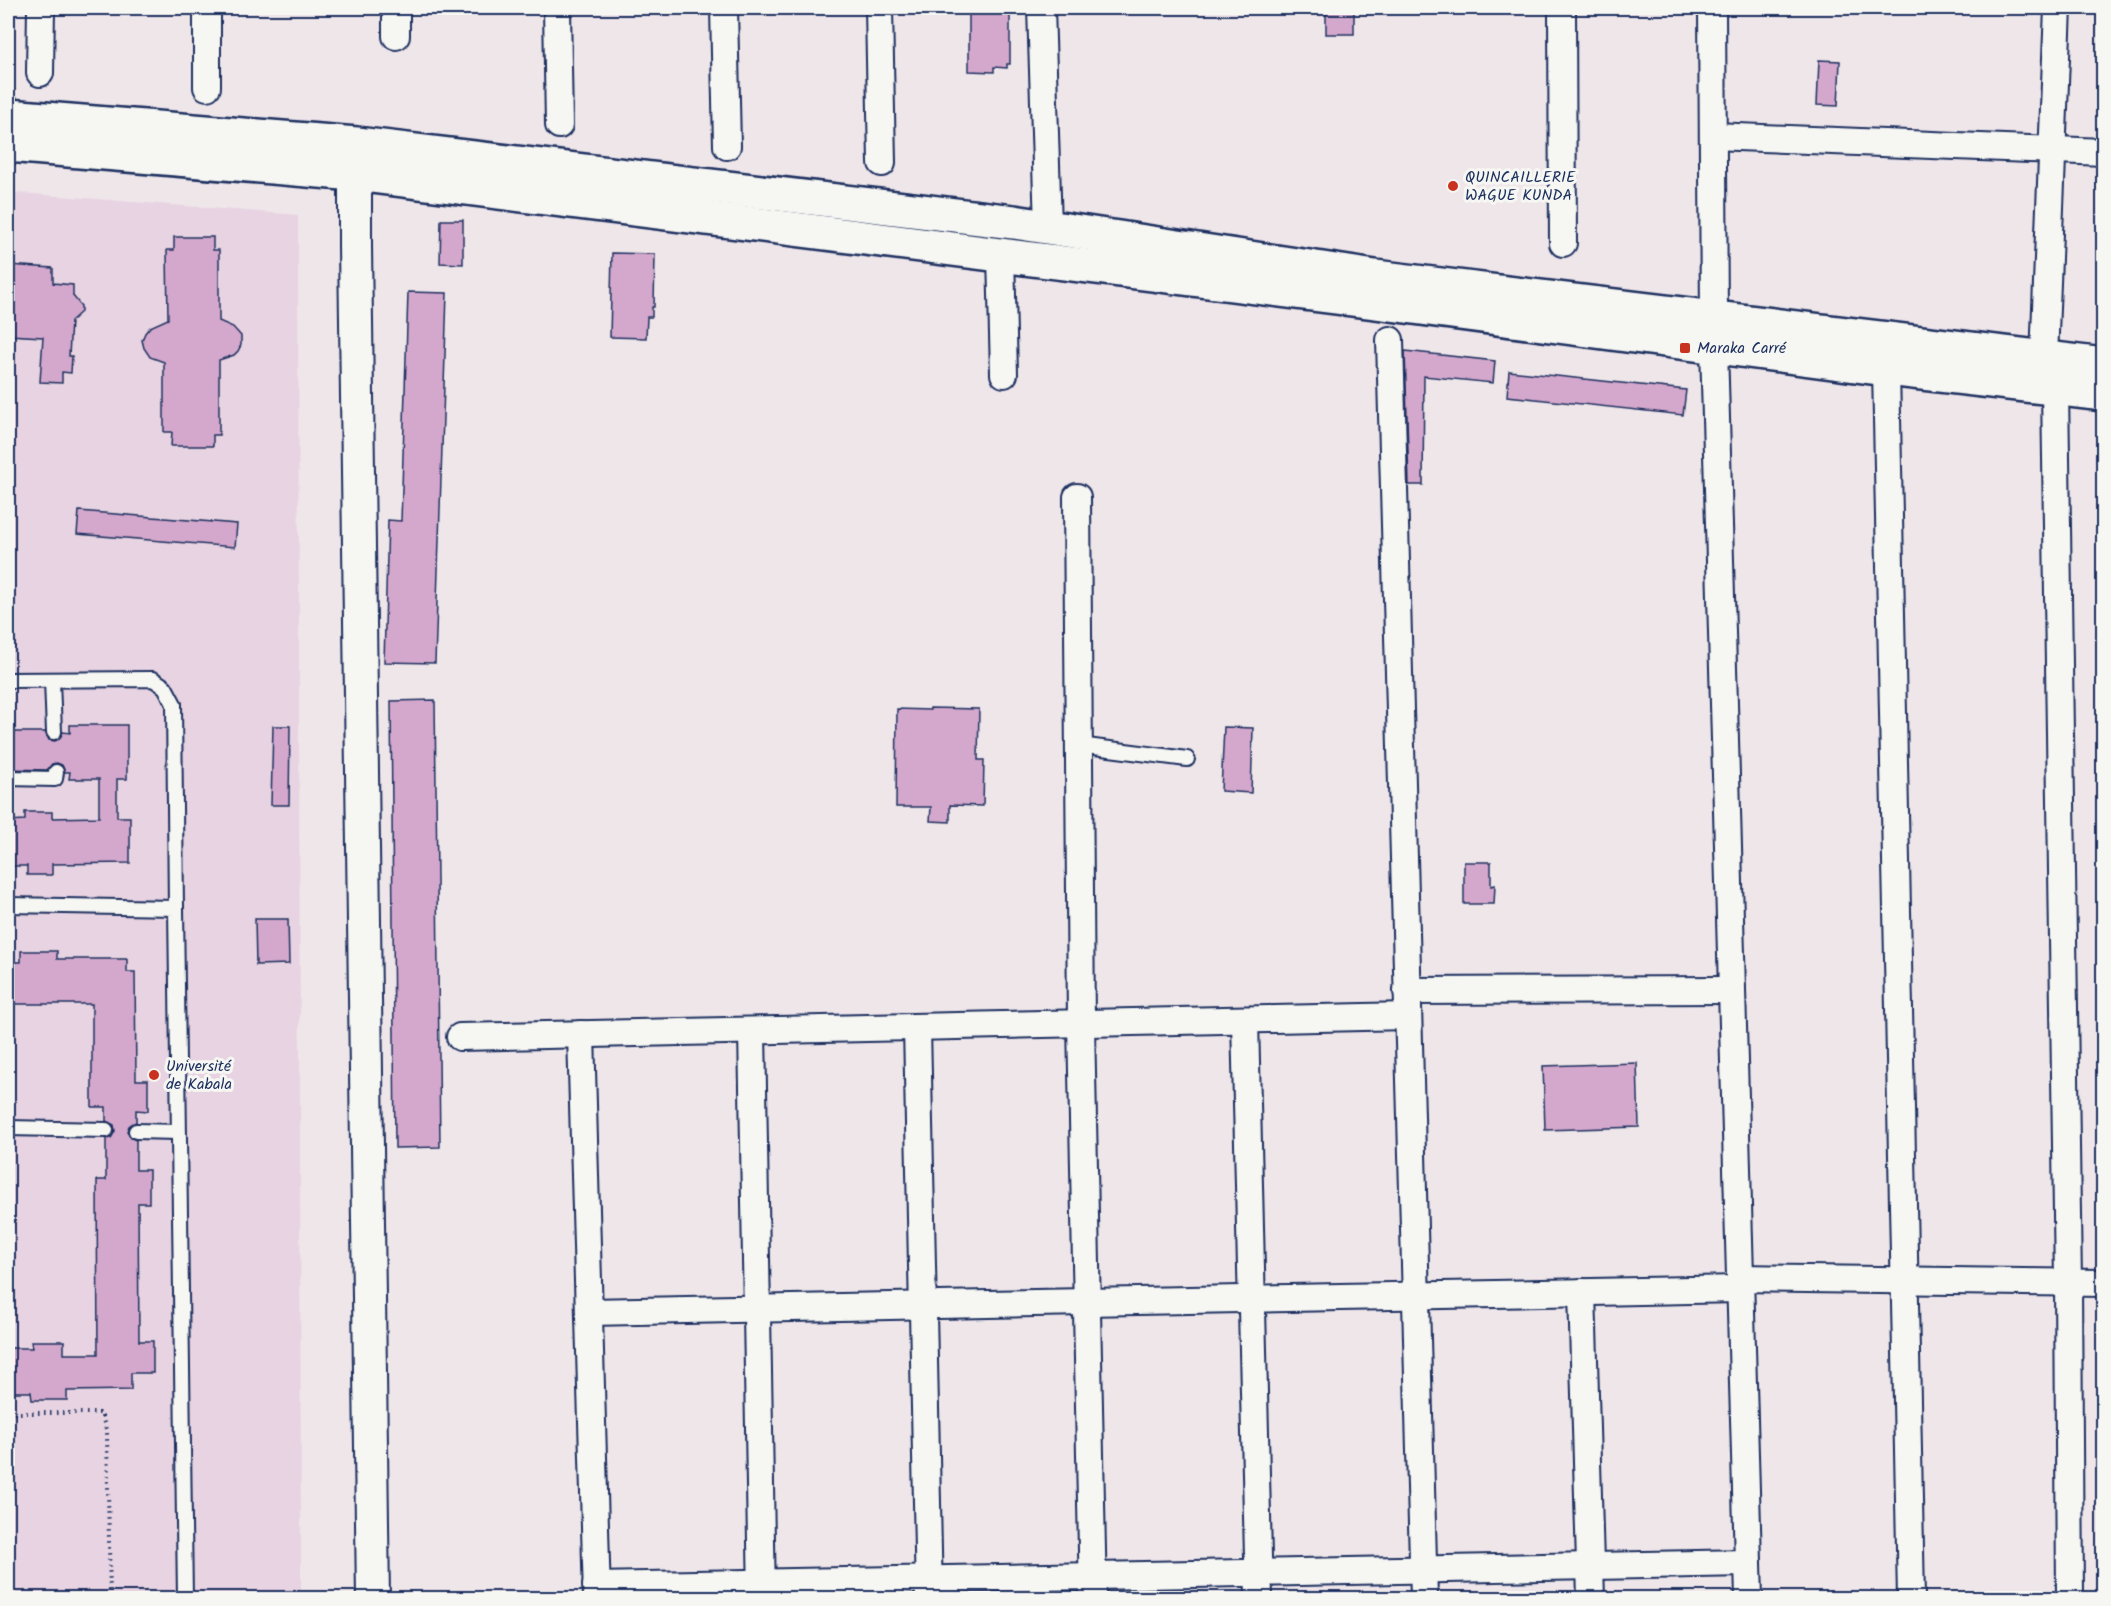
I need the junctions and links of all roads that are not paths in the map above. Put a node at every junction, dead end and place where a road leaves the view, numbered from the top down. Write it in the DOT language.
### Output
graph roads {
  1 [pos="40,8"];
  2 [pos="207,8"];
  3 [pos="396,8"];
  4 [pos="557,8"];
  5 [pos="724,8"];
  6 [pos="879,8"];
  7 [pos="1041,8"];
  8 [pos="1562,8"];
  9 [pos="1712,8"];
  10 [pos="2058,8"];
  11 [pos="396,36"];
  12 [pos="40,73"];
  13 [pos="207,87"];
  14 [pos="8,116"];
  15 [pos="559,125"];
  16 [pos="1713,136"];
  17 [pos="8,145"];
  18 [pos="727,146"];
  19 [pos="2053,150"];
  20 [pos="2103,152"];
  21 [pos="356,159"];
  22 [pos="882,163"];
  23 [pos="1048,227"];
  24 [pos="1563,243"];
  25 [pos="1001,255"];
  26 [pos="1714,332"];
  27 [pos="1390,340"];
  28 [pos="2044,358"];
  29 [pos="2103,365"];
  30 [pos="1886,369"];
  31 [pos="1004,374"];
  32 [pos="2055,389"];
  33 [pos="2103,394"];
  34 [pos="1077,497"];
  35 [pos="52,680"];
  36 [pos="8,681"];
  37 [pos="54,732"];
  38 [pos="1079,745"];
  39 [pos="1188,759"];
  40 [pos="56,772"];
  41 [pos="8,778"];
  42 [pos="8,905"];
  43 [pos="176,908"];
  44 [pos="1732,990"];
  45 [pos="1407,991"];
  46 [pos="1408,1016"];
  47 [pos="1245,1020"];
  48 [pos="1082,1023"];
  49 [pos="917,1027"];
  50 [pos="752,1031"];
  51 [pos="581,1034"];
  52 [pos="460,1037"];
  53 [pos="8,1128"];
  54 [pos="106,1130"];
  55 [pos="136,1131"];
  56 [pos="178,1132"];
  57 [pos="1906,1280"];
  58 [pos="2068,1282"];
  59 [pos="1740,1283"];
  60 [pos="2103,1283"];
  61 [pos="1582,1292"];
  62 [pos="1415,1295"];
  63 [pos="1251,1299"];
  64 [pos="1087,1302"];
  65 [pos="923,1305"];
  66 [pos="757,1308"];
  67 [pos="589,1312"];
  68 [pos="1748,1563"];
  69 [pos="1590,1566"];
  70 [pos="1423,1570"];
  71 [pos="1258,1573"];
  72 [pos="1093,1587"];
  73 [pos="929,1589"];
  74 [pos="761,1591"];
  75 [pos="596,1593"];
  76 [pos="185,1599"];
  77 [pos="373,1599"];
  78 [pos="1259,1599"];
  79 [pos="1424,1599"];
  80 [pos="1591,1599"];
  81 [pos="1749,1599"];
  82 [pos="1911,1599"];
  83 [pos="2070,1599"];
  1 -- 12 [label="street"];
  2 -- 13 [label="street"];
  3 -- 11 [label="street"];
  4 -- 15 [label="street"];
  5 -- 18 [label="street"];
  6 -- 22 [label="street"];
  7 -- 23 [label="street"];
  8 -- 24 [label="street"];
  9 -- 16 [label="street"];
  10 -- 19 [label="street"];
  14 -- 21 [label="main road"];
  16 -- 19 [label="street"];
  16 -- 26 [label="street"];
  17 -- 21 [label="main road"];
  19 -- 20 [label="street"];
  19 -- 28 [label="street"];
  21 -- 23 [label="main road"];
  21 -- 25 [label="main road"];
  21 -- 77 [label="street"];
  23 -- 26 [label="main road"];
  25 -- 26 [label="main road"];
  25 -- 31 [label="street"];
  26 -- 28 [label="main road"];
  26 -- 30 [label="main road"];
  26 -- 44 [label="street"];
  27 -- 45 [label="street"];
  28 -- 29 [label="main road"];
  30 -- 32 [label="main road"];
  30 -- 57 [label="street"];
  32 -- 33 [label="main road"];
  32 -- 58 [label="street"];
  34 -- 38 [label="street"];
  35 -- 36 [label="lane"];
  35 -- 37 [label="lane"];
  35 -- 43 [label="lane"];
  38 -- 39 [label="lane"];
  38 -- 48 [label="street"];
  40 -- 41 [label="lane"];
  42 -- 43 [label="lane"];
  43 -- 56 [label="lane"];
  44 -- 45 [label="street"];
  44 -- 59 [label="street"];
  45 -- 46 [label="street"];
  46 -- 47 [label="street"];
  46 -- 62 [label="street"];
  47 -- 48 [label="street"];
  47 -- 63 [label="street"];
  48 -- 49 [label="street"];
  48 -- 64 [label="street"];
  49 -- 50 [label="street"];
  49 -- 65 [label="street"];
  50 -- 51 [label="street"];
  50 -- 66 [label="street"];
  51 -- 52 [label="street"];
  51 -- 67 [label="street"];
  53 -- 54 [label="lane"];
  55 -- 56 [label="lane"];
  56 -- 76 [label="lane"];
  57 -- 58 [label="street"];
  57 -- 59 [label="street"];
  57 -- 82 [label="street"];
  58 -- 60 [label="street"];
  58 -- 83 [label="street"];
  59 -- 61 [label="street"];
  59 -- 68 [label="street"];
  61 -- 62 [label="street"];
  61 -- 69 [label="street"];
  62 -- 63 [label="street"];
  62 -- 70 [label="street"];
  63 -- 64 [label="street"];
  63 -- 71 [label="street"];
  64 -- 65 [label="street"];
  64 -- 72 [label="street"];
  65 -- 66 [label="street"];
  65 -- 73 [label="street"];
  66 -- 67 [label="street"];
  66 -- 74 [label="street"];
  67 -- 75 [label="street"];
  68 -- 69 [label="street"];
  68 -- 81 [label="street"];
  69 -- 70 [label="street"];
  69 -- 80 [label="street"];
  70 -- 71 [label="street"];
  70 -- 79 [label="street"];
  71 -- 72 [label="street"];
  71 -- 78 [label="street"];
  72 -- 73 [label="street"];
  73 -- 74 [label="street"];
  74 -- 75 [label="street"];
}
